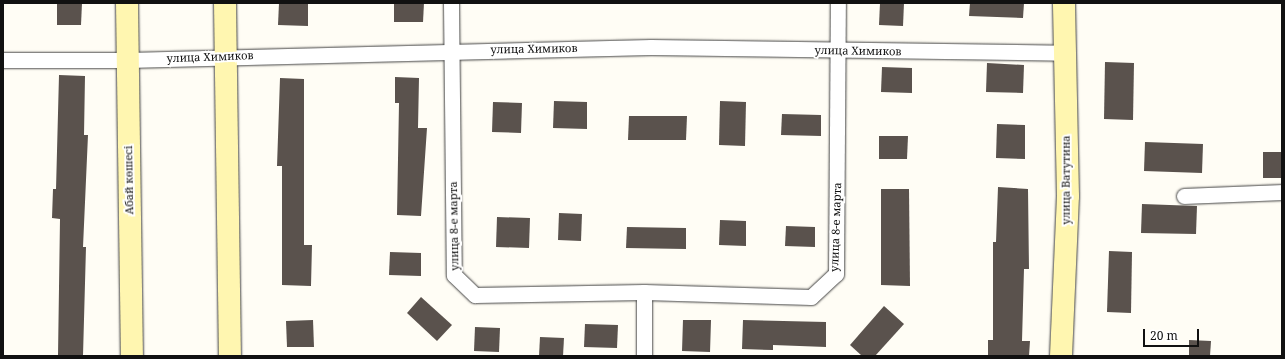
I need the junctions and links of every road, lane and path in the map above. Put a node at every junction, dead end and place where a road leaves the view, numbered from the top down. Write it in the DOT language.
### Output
graph roads {
  1 [pos="127,3"];
  2 [pos="225,3"];
  3 [pos="451,3"];
  4 [pos="838,3"];
  5 [pos="1064,3"];
  6 [pos="452,51"];
  7 [pos="839,51"];
  8 [pos="1065,53"];
  9 [pos="226,56"];
  10 [pos="3,60"];
  11 [pos="127,60"];
  12 [pos="1282,192"];
  13 [pos="1184,196"];
  14 [pos="644,292"];
  15 [pos="132,356"];
  16 [pos="230,356"];
  17 [pos="644,356"];
  18 [pos="1061,356"];
  1 -- 11 [label="street, Абай көшесі"];
  2 -- 9 [label="street"];
  3 -- 6 [label="street, улица 8-е марта"];
  4 -- 7 [label="street, улица 8-е марта"];
  5 -- 8 [label="street, улица Ватутина"];
  6 -- 7 [label="street, улица Химиков"];
  6 -- 9 [label="street, улица Химиков"];
  6 -- 14 [label="street, улица 8-е марта"];
  7 -- 8 [label="street, улица Химиков"];
  7 -- 14 [label="street, улица 8-е марта"];
  8 -- 18 [label="street, улица Ватутина"];
  9 -- 11 [label="street, улица Химиков"];
  9 -- 16 [label="street"];
  10 -- 11 [label="street, улица Химиков"];
  11 -- 15 [label="street, Абай көшесі"];
  12 -- 13 [label="street"];
  14 -- 17 [label="street"];
}
